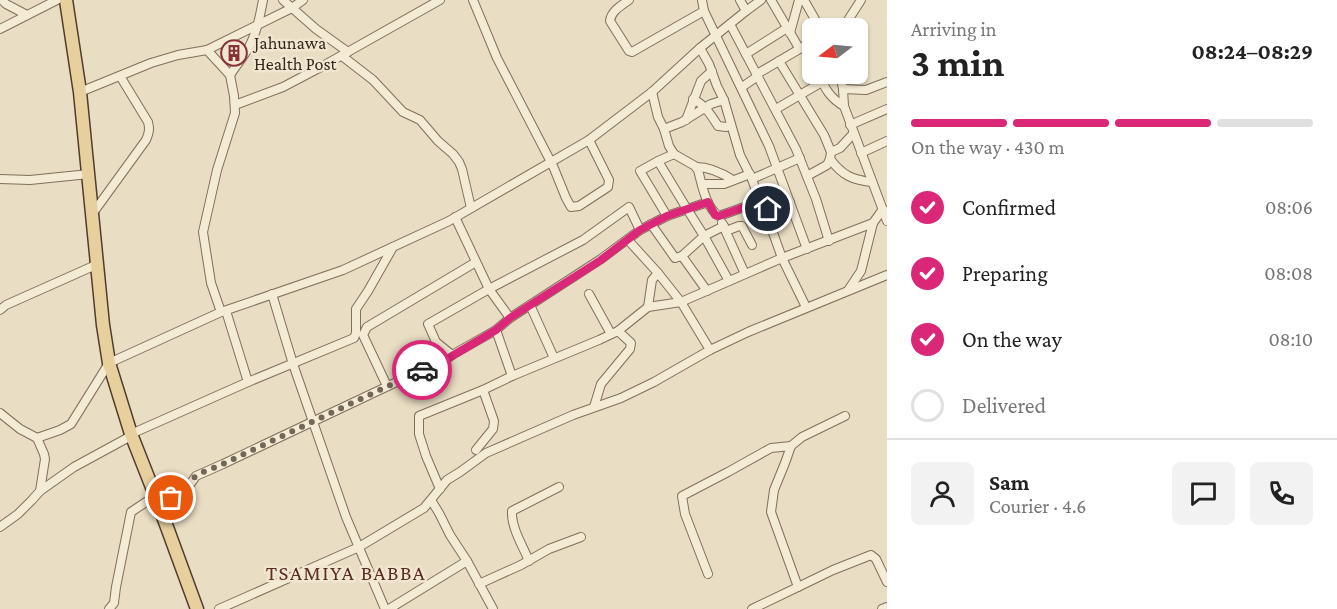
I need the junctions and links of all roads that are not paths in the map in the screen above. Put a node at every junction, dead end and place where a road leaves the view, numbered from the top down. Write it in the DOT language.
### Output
graph roads {
  1 [pos="2,0"];
  2 [pos="57,0"];
  3 [pos="66,0"];
  4 [pos="263,0"];
  5 [pos="282,0"];
  6 [pos="303,0"];
  7 [pos="440,0"];
  8 [pos="473,0"];
  9 [pos="629,0"];
  10 [pos="702,0"];
  11 [pos="740,0"];
  12 [pos="761,0"];
  13 [pos="771,0"];
  14 [pos="868,0"];
  15 [pos="800,1"];
  16 [pos="859,4"];
  17 [pos="292,8"];
  18 [pos="746,10"];
  19 [pos="704,11"];
  20 [pos="778,13"];
  21 [pos="796,14"];
  22 [pos="27,15"];
  23 [pos="813,18"];
  24 [pos="850,18"];
  25 [pos="258,24"];
  26 [pos="730,24"];
  27 [pos="0,29"];
  28 [pos="788,30"];
  29 [pos="716,36"];
  30 [pos="802,46"];
  31 [pos="700,48"];
  32 [pos="799,48"];
  33 [pos="207,50"];
  34 [pos="345,54"];
  35 [pos="746,54"];
  36 [pos="779,61"];
  37 [pos="712,71"];
  38 [pos="230,75"];
  39 [pos="758,75"];
  40 [pos="120,76"];
  41 [pos="887,82"];
  42 [pos="814,84"];
  43 [pos="826,84"];
  44 [pos="842,84"];
  45 [pos="742,87"];
  46 [pos="843,88"];
  47 [pos="80,92"];
  48 [pos="652,92"];
  49 [pos="800,95"];
  50 [pos="693,99"];
  51 [pos="724,100"];
  52 [pos="235,105"];
  53 [pos="844,106"];
  54 [pos="705,108"];
  55 [pos="776,109"];
  56 [pos="887,109"];
  57 [pos="686,120"];
  58 [pos="731,125"];
  59 [pos="850,125"];
  60 [pos="664,129"];
  61 [pos="854,134"];
  62 [pos="589,140"];
  63 [pos="887,141"];
  64 [pos="861,153"];
  65 [pos="674,154"];
  66 [pos="831,156"];
  67 [pos="800,158"];
  68 [pos="658,161"];
  69 [pos="550,163"];
  70 [pos="696,167"];
  71 [pos="777,168"];
  72 [pos="88,174"];
  73 [pos="751,176"];
  74 [pos="807,177"];
  75 [pos="0,179"];
  76 [pos="733,180"];
  77 [pos="872,182"];
  78 [pos="702,184"];
  79 [pos="883,196"];
  80 [pos="708,202"];
  81 [pos="759,202"];
  82 [pos="790,202"];
  83 [pos="471,208"];
  84 [pos="883,209"];
  85 [pos="687,210"];
  86 [pos="763,211"];
  87 [pos="93,213"];
  88 [pos="667,216"];
  89 [pos="719,216"];
  90 [pos="455,217"];
  91 [pos="887,221"];
  92 [pos="873,223"];
  93 [pos="651,224"];
  94 [pos="725,229"];
  95 [pos="640,230"];
  96 [pos="704,236"];
  97 [pos="628,240"];
  98 [pos="829,241"];
  99 [pos="752,245"];
  100 [pos="393,247"];
  101 [pos="807,249"];
  102 [pos="682,256"];
  103 [pos="782,258"];
  104 [pos="476,262"];
  105 [pos="98,264"];
  106 [pos="658,273"];
  107 [pos="745,274"];
  108 [pos="887,275"];
  109 [pos="729,281"];
  110 [pos="489,289"];
  111 [pos="707,291"];
  112 [pos="849,291"];
  113 [pos="272,294"];
  114 [pos="589,294"];
  115 [pos="681,302"];
  116 [pos="530,305"];
  117 [pos="648,307"];
  118 [pos="806,307"];
  119 [pos="0,310"];
  120 [pos="223,311"];
  121 [pos="510,318"];
  122 [pos="496,330"];
  123 [pos="614,333"];
  124 [pos="710,350"];
  125 [pos="452,356"];
  126 [pos="554,358"];
  127 [pos="109,363"];
  128 [pos="293,364"];
  129 [pos="512,376"];
  130 [pos="248,382"];
  131 [pos="387,386"];
  132 [pos="483,390"];
  133 [pos="594,407"];
  134 [pos="0,413"];
  135 [pos="845,416"];
  136 [pos="312,421"];
  137 [pos="131,435"];
  138 [pos="37,438"];
  139 [pos="790,446"];
  140 [pos="476,450"];
  141 [pos="559,487"];
  142 [pos="440,489"];
  143 [pos="40,491"];
  144 [pos="156,498"];
  145 [pos="431,500"];
  146 [pos="0,527"];
  147 [pos="581,537"];
  148 [pos="359,547"];
  149 [pos="467,561"];
  150 [pos="529,561"];
  151 [pos="708,574"];
  152 [pos="887,582"];
  153 [pos="479,584"];
  154 [pos="798,587"];
  155 [pos="887,607"];
  156 [pos="110,609"];
  157 [pos="197,609"];
  158 [pos="219,609"];
  159 [pos="387,609"];
  160 [pos="493,609"];
  161 [pos="752,609"];
  162 [pos="882,609"];
  1 -- 22 [label="street"];
  2 -- 22 [label="street"];
  3 -- 47 [label="main road"];
  4 -- 25 [label="street"];
  5 -- 17 [label="street"];
  6 -- 17 [label="street"];
  7 -- 34 [label="street"];
  8 -- 69 [label="street"];
  9 -- 19 [label="street"];
  10 -- 19 [label="street"];
  11 -- 18 [label="street"];
  12 -- 18 [label="street"];
  13 -- 20 [label="street"];
  14 -- 16 [label="street"];
  15 -- 21 [label="street"];
  15 -- 23 [label="street"];
  16 -- 24 [label="street"];
  17 -- 25 [label="street"];
  17 -- 34 [label="street"];
  18 -- 26 [label="street"];
  19 -- 29 [label="street"];
  20 -- 21 [label="street"];
  20 -- 28 [label="street"];
  21 -- 28 [label="street"];
  22 -- 27 [label="street"];
  25 -- 33 [label="street"];
  25 -- 38 [label="street"];
  26 -- 29 [label="street"];
  26 -- 35 [label="street"];
  28 -- 32 [label="street"];
  28 -- 35 [label="street"];
  29 -- 31 [label="street"];
  29 -- 45 [label="street"];
  30 -- 32 [label="street"];
  31 -- 37 [label="street"];
  31 -- 48 [label="street"];
  32 -- 36 [label="street"];
  33 -- 38 [label="street"];
  33 -- 40 [label="street"];
  34 -- 52 [label="street"];
  34 -- 83 [label="street"];
  35 -- 39 [label="street"];
  36 -- 39 [label="street"];
  36 -- 49 [label="street"];
  37 -- 50 [label="street"];
  37 -- 51 [label="street"];
  38 -- 52 [label="street"];
  39 -- 45 [label="street"];
  39 -- 55 [label="street"];
  40 -- 47 [label="street"];
  40 -- 87 [label="street"];
  41 -- 46 [label="street"];
  42 -- 49 [label="street"];
  43 -- 53 [label="street"];
  44 -- 46 [label="street"];
  45 -- 71 [label="street"];
  46 -- 53 [label="street"];
  47 -- 72 [label="main road"];
  48 -- 60 [label="street"];
  48 -- 62 [label="street"];
  49 -- 55 [label="street"];
  49 -- 66 [label="street"];
  50 -- 54 [label="street"];
  50 -- 57 [label="street"];
  51 -- 54 [label="street"];
  51 -- 58 [label="street"];
  52 -- 120 [label="street"];
  53 -- 59 [label="street"];
  54 -- 57 [label="street"];
  54 -- 58 [label="street"];
  55 -- 67 [label="street"];
  56 -- 59 [label="street"];
  57 -- 60 [label="street"];
  58 -- 73 [label="street"];
  59 -- 61 [label="street"];
  60 -- 65 [label="street"];
  61 -- 64 [label="street"];
  61 -- 66 [label="street"];
  62 -- 69 [label="street"];
  62 -- 69 [label="street"];
  63 -- 64 [label="street"];
  64 -- 77 [label="street"];
  65 -- 68 [label="street"];
  65 -- 70 [label="street"];
  66 -- 74 [label="street"];
  66 -- 77 [label="street"];
  67 -- 71 [label="street"];
  67 -- 74 [label="street"];
  68 -- 85 [label="street"];
  68 -- 88 [label="street"];
  69 -- 83 [label="street"];
  70 -- 76 [label="street"];
  70 -- 78 [label="street"];
  71 -- 73 [label="street"];
  71 -- 82 [label="street"];
  72 -- 75 [label="street"];
  72 -- 87 [label="main road"];
  73 -- 76 [label="street"];
  73 -- 81 [label="street"];
  74 -- 98 [label="street"];
  76 -- 78 [label="street"];
  77 -- 79 [label="street"];
  78 -- 80 [label="street"];
  79 -- 84 [label="street"];
  80 -- 85 [label="street"];
  80 -- 89 [label="street"];
  81 -- 86 [label="street"];
  81 -- 89 [label="street"];
  82 -- 86 [label="street"];
  82 -- 101 [label="street"];
  83 -- 90 [label="street"];
  84 -- 91 [label="street"];
  84 -- 92 [label="street"];
  85 -- 88 [label="street"];
  85 -- 96 [label="street"];
  86 -- 103 [label="street"];
  87 -- 105 [label="main road"];
  88 -- 93 [label="street"];
  89 -- 94 [label="street"];
  90 -- 100 [label="street"];
  90 -- 104 [label="street"];
  92 -- 98 [label="street"];
  92 -- 112 [label="street"];
  93 -- 95 [label="street"];
  93 -- 102 [label="street"];
  94 -- 96 [label="street"];
  94 -- 99 [label="street"];
  94 -- 107 [label="street"];
  95 -- 97 [label="street"];
  95 -- 110 [label="street"];
  96 -- 102 [label="street"];
  96 -- 109 [label="street"];
  97 -- 106 [label="street"];
  97 -- 116 [label="street"];
  98 -- 101 [label="street"];
  100 -- 113 [label="street"];
  100 -- 128 [label="street"];
  101 -- 103 [label="street"];
  102 -- 111 [label="street"];
  103 -- 107 [label="street"];
  103 -- 118 [label="street"];
  104 -- 110 [label="street"];
  104 -- 131 [label="street"];
  105 -- 119 [label="street"];
  105 -- 127 [label="main road"];
  106 -- 115 [label="street"];
  106 -- 117 [label="street"];
  107 -- 109 [label="street"];
  108 -- 112 [label="street"];
  109 -- 111 [label="street"];
  110 -- 121 [label="street"];
  110 -- 125 [label="street"];
  111 -- 115 [label="street"];
  112 -- 118 [label="street"];
  113 -- 120 [label="street"];
  113 -- 128 [label="street"];
  114 -- 123 [label="street"];
  115 -- 117 [label="street"];
  115 -- 124 [label="street"];
  116 -- 121 [label="street"];
  116 -- 126 [label="street"];
  117 -- 123 [label="street"];
  118 -- 124 [label="street"];
  120 -- 127 [label="street"];
  120 -- 130 [label="street"];
  121 -- 122 [label="street"];
  122 -- 125 [label="street"];
  122 -- 129 [label="street"];
  123 -- 126 [label="street"];
  123 -- 133 [label="street"];
  124 -- 133 [label="street"];
  125 -- 131 [label="street"];
  126 -- 129 [label="street"];
  127 -- 137 [label="main road"];
  127 -- 138 [label="street"];
  128 -- 130 [label="street"];
  128 -- 136 [label="street"];
  129 -- 132 [label="street"];
  130 -- 137 [label="street"];
  131 -- 136 [label="street"];
  132 -- 140 [label="street"];
  132 -- 142 [label="street"];
  133 -- 142 [label="street"];
  134 -- 138 [label="street"];
  135 -- 139 [label="street"];
  136 -- 144 [label="street"];
  136 -- 148 [label="street"];
  137 -- 143 [label="street"];
  137 -- 144 [label="main road"];
  138 -- 143 [label="street"];
  139 -- 151 [label="street"];
  139 -- 154 [label="street"];
  141 -- 150 [label="street"];
  142 -- 145 [label="street"];
  143 -- 146 [label="street"];
  144 -- 156 [label="street"];
  144 -- 157 [label="main road"];
  145 -- 148 [label="street"];
  145 -- 149 [label="street"];
  147 -- 150 [label="street"];
  148 -- 158 [label="street"];
  148 -- 159 [label="street"];
  149 -- 153 [label="street"];
  149 -- 159 [label="street"];
  150 -- 153 [label="street"];
  152 -- 154 [label="street"];
  153 -- 160 [label="street"];
  154 -- 161 [label="street"];
  155 -- 162 [label="street"];
}
